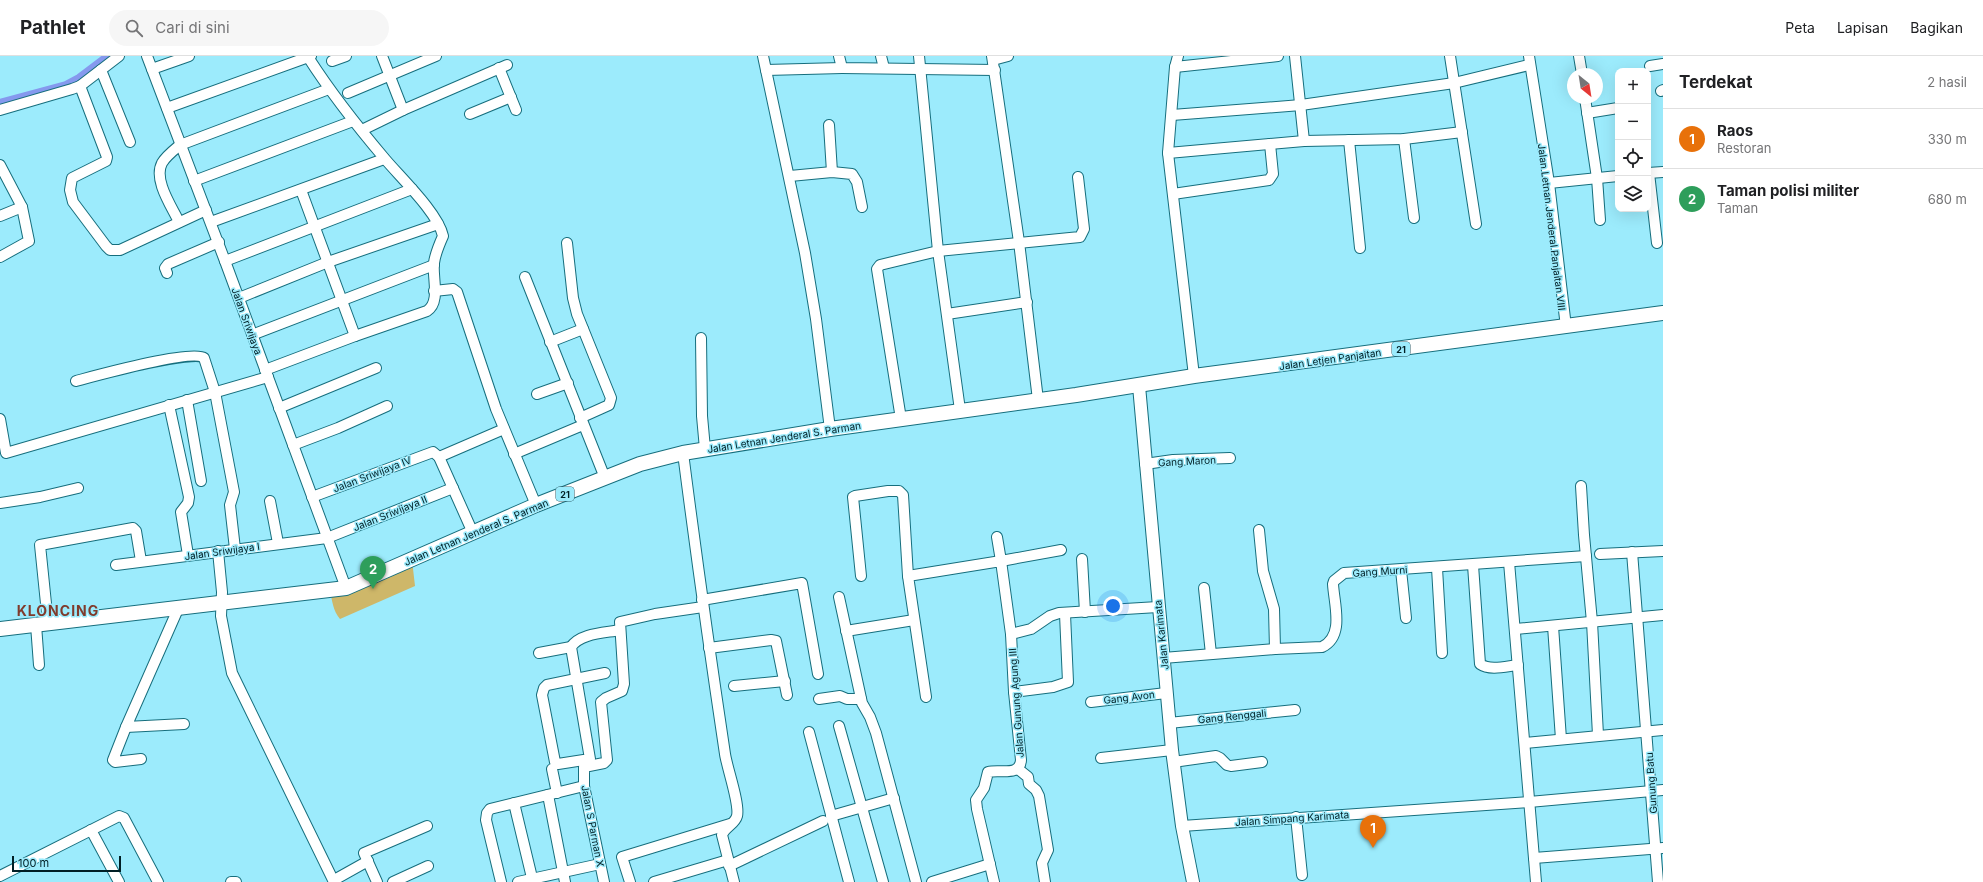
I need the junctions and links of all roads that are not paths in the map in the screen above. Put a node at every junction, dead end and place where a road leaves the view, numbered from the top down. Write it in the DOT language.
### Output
graph roads {
  1 [pos="120,56"];
  2 [pos="147,56"];
  3 [pos="189,56"];
  4 [pos="309,56"];
  5 [pos="346,56"];
  6 [pos="382,56"];
  7 [pos="436,56"];
  8 [pos="763,56"];
  9 [pos="839,56"];
  10 [pos="881,56"];
  11 [pos="919,56"];
  12 [pos="1008,56"];
  13 [pos="1178,56"];
  14 [pos="1278,56"];
  15 [pos="1295,56"];
  16 [pos="1450,56"];
  17 [pos="1579,56"];
  18 [pos="992,58"];
  19 [pos="1529,60"];
  20 [pos="332,61"];
  21 [pos="1663,64"];
  22 [pos="1650,66"];
  23 [pos="1175,67"];
  24 [pos="842,68"];
  25 [pos="884,68"];
  26 [pos="1581,68"];
  27 [pos="152,69"];
  28 [pos="102,70"];
  29 [pos="766,70"];
  30 [pos="921,70"];
  31 [pos="995,70"];
  32 [pos="390,76"];
  33 [pos="1454,83"];
  34 [pos="80,86"];
  35 [pos="329,89"];
  36 [pos="348,93"];
  37 [pos="511,97"];
  38 [pos="1586,104"];
  39 [pos="1301,105"];
  40 [pos="167,108"];
  41 [pos="1615,108"];
  42 [pos="0,110"];
  43 [pos="403,110"];
  44 [pos="516,110"];
  45 [pos="1587,113"];
  46 [pos="470,114"];
  47 [pos="1172,114"];
  48 [pos="353,121"];
  49 [pos="829,125"];
  50 [pos="362,130"];
  51 [pos="1462,132"];
  52 [pos="1404,138"];
  53 [pos="1349,140"];
  54 [pos="1304,141"];
  55 [pos="130,142"];
  56 [pos="1270,144"];
  57 [pos="180,145"];
  58 [pos="1168,153"];
  59 [pos="384,159"];
  60 [pos="0,166"];
  61 [pos="832,172"];
  62 [pos="1663,172"];
  63 [pos="1651,173"];
  64 [pos="790,176"];
  65 [pos="1615,176"];
  66 [pos="1648,176"];
  67 [pos="1078,177"];
  68 [pos="1596,178"];
  69 [pos="194,181"];
  70 [pos="1549,183"];
  71 [pos="300,190"];
  72 [pos="412,190"];
  73 [pos="1173,194"];
  74 [pos="22,207"];
  75 [pos="862,207"];
  76 [pos="206,210"];
  77 [pos="0,216"];
  78 [pos="1414,218"];
  79 [pos="1600,220"];
  80 [pos="179,222"];
  81 [pos="211,222"];
  82 [pos="438,224"];
  83 [pos="1476,224"];
  84 [pos="315,227"];
  85 [pos="218,242"];
  86 [pos="1019,242"];
  87 [pos="567,243"];
  88 [pos="1657,243"];
  89 [pos="1360,248"];
  90 [pos="938,251"];
  91 [pos="0,257"];
  92 [pos="226,261"];
  93 [pos="328,262"];
  94 [pos="434,265"];
  95 [pos="167,273"];
  96 [pos="525,277"];
  97 [pos="434,290"];
  98 [pos="239,298"];
  99 [pos="342,300"];
  100 [pos="1027,302"];
  101 [pos="1663,313"];
  102 [pos="947,314"];
  103 [pos="1566,327"];
  104 [pos="583,329"];
  105 [pos="252,335"];
  106 [pos="355,336"];
  107 [pos="701,338"];
  108 [pos="550,342"];
  109 [pos="376,368"];
  110 [pos="267,373"];
  111 [pos="1194,376"];
  112 [pos="76,380"];
  113 [pos="568,383"];
  114 [pos="1139,386"];
  115 [pos="215,392"];
  116 [pos="537,394"];
  117 [pos="187,400"];
  118 [pos="1038,400"];
  119 [pos="169,405"];
  120 [pos="388,406"];
  121 [pos="279,408"];
  122 [pos="960,410"];
  123 [pos="0,419"];
  124 [pos="901,419"];
  125 [pos="582,422"];
  126 [pos="504,429"];
  127 [pos="830,429"];
  128 [pos="293,446"];
  129 [pos="705,450"];
  130 [pos="514,454"];
  131 [pos="683,454"];
  132 [pos="436,455"];
  133 [pos="1230,458"];
  134 [pos="1145,464"];
  135 [pos="605,478"];
  136 [pos="201,481"];
  137 [pos="1581,486"];
  138 [pos="78,488"];
  139 [pos="453,488"];
  140 [pos="312,497"];
  141 [pos="270,501"];
  142 [pos="0,503"];
  143 [pos="536,505"];
  144 [pos="1259,530"];
  145 [pos="473,533"];
  146 [pos="997,537"];
  147 [pos="327,538"];
  148 [pos="278,543"];
  149 [pos="235,549"];
  150 [pos="1061,550"];
  151 [pos="218,551"];
  152 [pos="1663,551"];
  153 [pos="1632,552"];
  154 [pos="1600,554"];
  155 [pos="188,555"];
  156 [pos="1586,556"];
  157 [pos="1082,559"];
  158 [pos="141,561"];
  159 [pos="1001,561"];
  160 [pos="1509,562"];
  161 [pos="116,565"];
  162 [pos="1473,565"];
  163 [pos="1437,568"];
  164 [pos="1400,570"];
  165 [pos="860,576"];
  166 [pos="908,576"];
  167 [pos="346,588"];
  168 [pos="1204,588"];
  169 [pos="839,597"];
  170 [pos="703,603"];
  171 [pos="222,604"];
  172 [pos="1158,607"];
  173 [pos="178,609"];
  174 [pos="1085,612"];
  175 [pos="1065,614"];
  176 [pos="1663,615"];
  177 [pos="1637,617"];
  178 [pos="1406,618"];
  179 [pos="914,620"];
  180 [pos="1592,622"];
  181 [pos="42,624"];
  182 [pos="1553,626"];
  183 [pos="0,629"];
  184 [pos="1516,629"];
  185 [pos="620,630"];
  186 [pos="846,631"];
  187 [pos="1012,634"];
  188 [pos="571,647"];
  189 [pos="709,648"];
  190 [pos="1275,649"];
  191 [pos="539,653"];
  192 [pos="1442,653"];
  193 [pos="1211,654"];
  194 [pos="1163,658"];
  195 [pos="39,665"];
  196 [pos="1518,665"];
  197 [pos="606,673"];
  198 [pos="818,674"];
  199 [pos="577,679"];
  200 [pos="785,681"];
  201 [pos="734,686"];
  202 [pos="1014,692"];
  203 [pos="1166,693"];
  204 [pos="788,695"];
  205 [pos="926,697"];
  206 [pos="819,700"];
  207 [pos="861,701"];
  208 [pos="1091,702"];
  209 [pos="1295,710"];
  210 [pos="1169,723"];
  211 [pos="184,724"];
  212 [pos="839,726"];
  213 [pos="126,727"];
  214 [pos="1663,730"];
  215 [pos="1647,731"];
  216 [pos="809,732"];
  217 [pos="1598,735"];
  218 [pos="1561,739"];
  219 [pos="1525,743"];
  220 [pos="1173,756"];
  221 [pos="1101,758"];
  222 [pos="141,759"];
  223 [pos="1262,762"];
  224 [pos="552,769"];
  225 [pos="1018,769"];
  226 [pos="584,786"];
  227 [pos="1652,790"];
  228 [pos="1663,790"];
  229 [pos="553,794"];
  230 [pos="894,798"];
  231 [pos="1529,802"];
  232 [pos="514,803"];
  233 [pos="861,807"];
  234 [pos="827,818"];
  235 [pos="1296,818"];
  236 [pos="730,824"];
  237 [pos="427,826"];
  238 [pos="1182,826"];
  239 [pos="91,830"];
  240 [pos="1659,849"];
  241 [pos="1534,858"];
  242 [pos="368,861"];
  243 [pos="728,863"];
  244 [pos="600,864"];
  245 [pos="990,864"];
  246 [pos="428,866"];
  247 [pos="563,872"];
  248 [pos="1302,875"];
  249 [pos="0,876"];
  250 [pos="532,880"];
  251 [pos="115,881"];
  252 [pos="334,881"];
  253 [pos="158,882"];
  254 [pos="231,882"];
  255 [pos="236,882"];
  256 [pos="377,882"];
  257 [pos="393,882"];
  258 [pos="501,882"];
  259 [pos="518,882"];
  260 [pos="566,882"];
  261 [pos="604,882"];
  262 [pos="630,882"];
  263 [pos="654,882"];
  264 [pos="734,882"];
  265 [pos="849,882"];
  266 [pos="883,882"];
  267 [pos="916,882"];
  268 [pos="932,882"];
  269 [pos="994,882"];
  270 [pos="1045,882"];
  271 [pos="1193,882"];
  272 [pos="1536,882"];
  273 [pos="1658,882"];
  1 -- 28 [label="street"];
  2 -- 27 [label="street, Jalan Sriwijaya"];
  3 -- 27 [label="street"];
  4 -- 35 [label="street"];
  4 -- 40 [label="street"];
  5 -- 20 [label="street"];
  6 -- 32 [label="street"];
  7 -- 32 [label="street"];
  8 -- 29 [label="street"];
  9 -- 24 [label="street"];
  10 -- 25 [label="street"];
  11 -- 30 [label="street"];
  12 -- 18 [label="street"];
  13 -- 23 [label="street"];
  14 -- 23 [label="street"];
  15 -- 39 [label="street"];
  16 -- 33 [label="street"];
  17 -- 26 [label="street"];
  18 -- 31 [label="street"];
  19 -- 33 [label="street"];
  19 -- 70 [label="street, Jalan Letnan Jenderal Panjaitan VIII"];
  21 -- 22 [label="street"];
  23 -- 47 [label="street"];
  24 -- 25 [label="street"];
  24 -- 29 [label="street"];
  25 -- 30 [label="street"];
  27 -- 40 [label="street, Jalan Sriwijaya"];
  28 -- 34 [label="street"];
  28 -- 55 [label="street"];
  29 -- 64 [label="street"];
  30 -- 31 [label="street"];
  30 -- 90 [label="street"];
  31 -- 86 [label="street"];
  32 -- 36 [label="street"];
  32 -- 43 [label="street"];
  33 -- 39 [label="street"];
  33 -- 51 [label="street"];
  34 -- 42 [label="street"];
  34 -- 80 [label="street"];
  35 -- 48 [label="street"];
  35 -- 57 [label="street"];
  37 -- 43 [label="street"];
  37 -- 44 [label="street"];
  37 -- 46 [label="street"];
  38 -- 45 [label="street"];
  39 -- 47 [label="street"];
  39 -- 54 [label="street"];
  40 -- 57 [label="street, Jalan Sriwijaya"];
  41 -- 45 [label="street"];
  43 -- 50 [label="street"];
  45 -- 68 [label="street"];
  47 -- 58 [label="street"];
  48 -- 50 [label="street"];
  48 -- 69 [label="street"];
  49 -- 61 [label="street"];
  50 -- 59 [label="street"];
  51 -- 52 [label="street"];
  51 -- 83 [label="street"];
  52 -- 53 [label="street"];
  52 -- 78 [label="street"];
  53 -- 54 [label="street"];
  53 -- 89 [label="street"];
  54 -- 56 [label="street"];
  56 -- 58 [label="street"];
  56 -- 73 [label="street"];
  57 -- 69 [label="street, Jalan Sriwijaya"];
  57 -- 80 [label="street"];
  58 -- 73 [label="street"];
  59 -- 71 [label="street"];
  59 -- 72 [label="street"];
  60 -- 74 [label="street"];
  61 -- 64 [label="street"];
  61 -- 75 [label="street"];
  62 -- 63 [label="street"];
  64 -- 127 [label="street"];
  65 -- 68 [label="street"];
  66 -- 88 [label="street"];
  67 -- 86 [label="street"];
  68 -- 70 [label="street"];
  68 -- 79 [label="street"];
  69 -- 76 [label="street, Jalan Sriwijaya"];
  70 -- 103 [label="street, Jalan Letnan Jenderal Panjaitan VIII"];
  71 -- 81 [label="street"];
  71 -- 84 [label="street"];
  72 -- 82 [label="street"];
  72 -- 84 [label="street"];
  73 -- 111 [label="street"];
  74 -- 77 [label="street"];
  74 -- 91 [label="street"];
  76 -- 80 [label="street"];
  76 -- 81 [label="street, Jalan Sriwijaya"];
  81 -- 85 [label="street, Jalan Sriwijaya"];
  82 -- 93 [label="street"];
  82 -- 94 [label="street"];
  84 -- 92 [label="street"];
  84 -- 93 [label="street"];
  85 -- 92 [label="street, Jalan Sriwijaya"];
  85 -- 95 [label="street"];
  86 -- 90 [label="street"];
  86 -- 100 [label="street"];
  87 -- 104 [label="street"];
  90 -- 102 [label="street"];
  90 -- 124 [label="street"];
  92 -- 98 [label="street, Jalan Sriwijaya"];
  93 -- 98 [label="street"];
  93 -- 99 [label="street"];
  94 -- 97 [label="street"];
  94 -- 99 [label="street"];
  96 -- 108 [label="street"];
  97 -- 106 [label="street"];
  97 -- 126 [label="street"];
  98 -- 105 [label="street, Jalan Sriwijaya"];
  99 -- 105 [label="street"];
  99 -- 106 [label="street"];
  100 -- 102 [label="street"];
  100 -- 118 [label="street"];
  101 -- 103 [label="highway, Jalan Letjen Panjaitan / 21"];
  102 -- 122 [label="street"];
  103 -- 111 [label="highway, Jalan Letjen Panjaitan / 21"];
  104 -- 108 [label="street"];
  104 -- 125 [label="street"];
  105 -- 110 [label="street, Jalan Sriwijaya"];
  106 -- 110 [label="street"];
  107 -- 129 [label="street"];
  108 -- 113 [label="street"];
  109 -- 121 [label="street"];
  110 -- 115 [label="street"];
  110 -- 121 [label="street, Jalan Sriwijaya"];
  111 -- 114 [label="highway, Jalan Letjen Panjaitan / 21"];
  112 -- 115 [label="street"];
  113 -- 116 [label="street"];
  113 -- 125 [label="street"];
  114 -- 118 [label="highway, Jalan Letnan Jenderal S. Parman / 21"];
  114 -- 134 [label="main road, Jalan Karimata"];
  115 -- 117 [label="street"];
  115 -- 149 [label="street"];
  117 -- 119 [label="street"];
  117 -- 136 [label="street"];
  118 -- 122 [label="highway, Jalan Letnan Jenderal S. Parman / 21"];
  119 -- 123 [label="street"];
  119 -- 155 [label="street"];
  120 -- 128 [label="street"];
  121 -- 128 [label="street, Jalan Sriwijaya"];
  122 -- 124 [label="highway, Jalan Letnan Jenderal S. Parman / 21"];
  124 -- 127 [label="highway, Jalan Letnan Jenderal S. Parman / 21"];
  125 -- 130 [label="street"];
  125 -- 135 [label="street"];
  126 -- 130 [label="street"];
  126 -- 132 [label="street, Jalan Sriwijaya IV"];
  127 -- 129 [label="highway, Jalan Letnan Jenderal S. Parman / 21"];
  128 -- 140 [label="street, Jalan Sriwijaya"];
  129 -- 131 [label="highway, Jalan Letnan Jenderal S. Parman / 21"];
  130 -- 143 [label="street"];
  131 -- 135 [label="highway, Jalan Letnan Jenderal S. Parman / 21"];
  131 -- 170 [label="street"];
  132 -- 139 [label="street"];
  132 -- 140 [label="street, Jalan Sriwijaya IV"];
  133 -- 134 [label="street, Gang Maron"];
  134 -- 172 [label="main road, Jalan Karimata"];
  135 -- 143 [label="highway, Jalan Letnan Jenderal S. Parman / 21"];
  137 -- 156 [label="street"];
  138 -- 142 [label="street"];
  139 -- 145 [label="street"];
  139 -- 147 [label="street, Jalan Sriwijaya II"];
  140 -- 147 [label="street, Jalan Sriwijaya"];
  141 -- 148 [label="street"];
  143 -- 145 [label="highway, Jalan Letnan Jenderal S. Parman / 21"];
  144 -- 190 [label="street"];
  145 -- 167 [label="highway, Jalan Letnan Jenderal S. Parman / 21"];
  146 -- 159 [label="street, Jalan Gunung Agung III"];
  147 -- 148 [label="street, Jalan Sriwijaya I"];
  147 -- 167 [label="street, Jalan Sriwijaya"];
  148 -- 149 [label="street, Jalan Sriwijaya I"];
  149 -- 151 [label="street, Jalan Sriwijaya I"];
  150 -- 159 [label="street"];
  151 -- 155 [label="street, Jalan Sriwijaya I"];
  151 -- 171 [label="street"];
  152 -- 153 [label="street"];
  153 -- 154 [label="street"];
  153 -- 177 [label="street, Gunung Batu"];
  155 -- 158 [label="street, Jalan Sriwijaya I"];
  156 -- 160 [label="street, Gang Murni"];
  156 -- 180 [label="street"];
  157 -- 174 [label="street"];
  158 -- 161 [label="street, Jalan Sriwijaya I"];
  158 -- 181 [label="street"];
  159 -- 166 [label="street"];
  159 -- 187 [label="street, Jalan Gunung Agung III"];
  160 -- 162 [label="street, Gang Murni"];
  160 -- 184 [label="street"];
  162 -- 163 [label="street, Gang Murni"];
  162 -- 196 [label="street"];
  163 -- 164 [label="street, Gang Murni"];
  163 -- 192 [label="street"];
  164 -- 178 [label="street"];
  164 -- 190 [label="street, Gang Murni"];
  165 -- 166 [label="street"];
  166 -- 179 [label="street"];
  167 -- 171 [label="highway, Jalan Letnan Jenderal S. Parman / 21"];
  168 -- 193 [label="street"];
  169 -- 186 [label="street"];
  170 -- 185 [label="street"];
  170 -- 189 [label="street"];
  170 -- 198 [label="street"];
  171 -- 173 [label="highway, Jalan Letnan Jenderal S. Parman / 21"];
  171 -- 252 [label="street"];
  172 -- 174 [label="street"];
  172 -- 194 [label="main road, Jalan Karimata"];
  173 -- 181 [label="highway, Jalan Letnan Jenderal S. Parman / 21"];
  173 -- 213 [label="street"];
  174 -- 175 [label="street"];
  175 -- 187 [label="street"];
  175 -- 202 [label="street"];
  176 -- 177 [label="street"];
  177 -- 180 [label="street"];
  177 -- 215 [label="street, Gunung Batu"];
  179 -- 186 [label="street"];
  179 -- 205 [label="street"];
  180 -- 182 [label="street"];
  180 -- 217 [label="street"];
  181 -- 183 [label="highway, Jalan Letnan Jenderal S. Parman / 21"];
  181 -- 195 [label="street"];
  182 -- 184 [label="street"];
  182 -- 218 [label="street"];
  184 -- 196 [label="street"];
  185 -- 188 [label="street"];
  185 -- 226 [label="street, Jalan S Parman X"];
  186 -- 207 [label="street"];
  187 -- 202 [label="street, Jalan Gunung Agung III"];
  188 -- 191 [label="street"];
  188 -- 199 [label="street"];
  189 -- 200 [label="street"];
  189 -- 236 [label="street"];
  190 -- 193 [label="street, Gang Murni"];
  193 -- 194 [label="street, Gang Murni"];
  194 -- 203 [label="main road, Jalan Karimata"];
  196 -- 219 [label="street"];
  197 -- 199 [label="street"];
  199 -- 199 [label="street"];
  200 -- 201 [label="street"];
  200 -- 204 [label="street"];
  202 -- 225 [label="street, Jalan Gunung Agung III"];
  203 -- 208 [label="street, Gang Avon"];
  203 -- 210 [label="main road, Jalan Karimata"];
  206 -- 207 [label="street"];
  207 -- 230 [label="street"];
  209 -- 210 [label="street, Gang Renggali"];
  210 -- 220 [label="main road, Jalan Karimata"];
  211 -- 213 [label="street"];
  212 -- 233 [label="street"];
  213 -- 222 [label="street"];
  214 -- 215 [label="street"];
  215 -- 217 [label="street"];
  215 -- 227 [label="street, Gunung Batu"];
  216 -- 234 [label="street"];
  217 -- 218 [label="street"];
  218 -- 219 [label="street"];
  219 -- 231 [label="street"];
  220 -- 221 [label="street"];
  220 -- 223 [label="street"];
  220 -- 238 [label="main road, Jalan Karimata"];
  224 -- 229 [label="street"];
  225 -- 245 [label="street, Jalan Gunung Agung III"];
  225 -- 270 [label="street"];
  226 -- 229 [label="street"];
  226 -- 244 [label="street, Jalan S Parman X"];
  227 -- 228 [label="street, Jalan Simpang Karimata"];
  227 -- 231 [label="street, Jalan Simpang Karimata"];
  227 -- 240 [label="street, Gunung Batu"];
  229 -- 232 [label="street"];
  229 -- 247 [label="street"];
  230 -- 233 [label="street"];
  230 -- 267 [label="street"];
  231 -- 235 [label="street, Jalan Simpang Karimata"];
  231 -- 241 [label="street"];
  232 -- 250 [label="street"];
  232 -- 258 [label="street"];
  233 -- 234 [label="street"];
  233 -- 266 [label="street"];
  234 -- 243 [label="street"];
  234 -- 265 [label="street"];
  235 -- 238 [label="street, Jalan Simpang Karimata"];
  235 -- 248 [label="street"];
  236 -- 243 [label="street"];
  236 -- 262 [label="street"];
  237 -- 242 [label="street"];
  238 -- 271 [label="main road, Jalan Karimata"];
  239 -- 249 [label="street"];
  239 -- 251 [label="street"];
  239 -- 253 [label="street"];
  240 -- 241 [label="street"];
  240 -- 273 [label="street, Gunung Batu"];
  241 -- 272 [label="street"];
  242 -- 252 [label="street"];
  242 -- 256 [label="street"];
  243 -- 263 [label="street"];
  243 -- 264 [label="street"];
  244 -- 247 [label="street"];
  244 -- 261 [label="street, Jalan S Parman X"];
  245 -- 268 [label="street"];
  245 -- 269 [label="street, Jalan Gunung Agung III"];
  246 -- 257 [label="street"];
  247 -- 250 [label="street"];
  247 -- 260 [label="street"];
  250 -- 259 [label="street"];
  254 -- 255 [label="street"];
}
